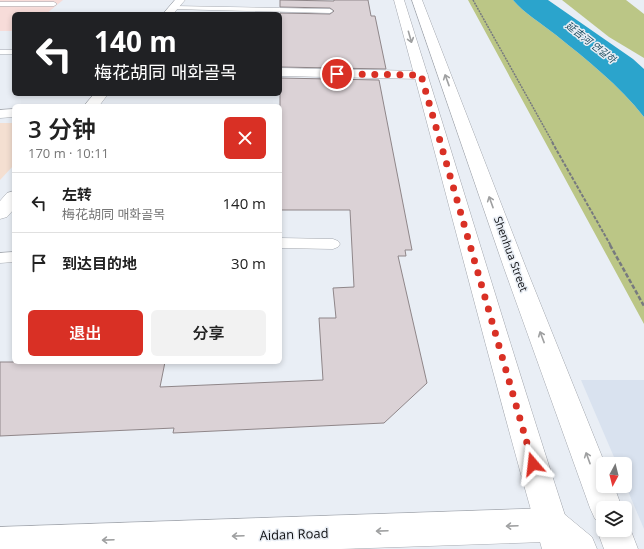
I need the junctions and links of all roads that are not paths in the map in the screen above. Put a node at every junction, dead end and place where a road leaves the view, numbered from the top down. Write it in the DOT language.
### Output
graph roads {
  1 [pos="399,0"];
  2 [pos="417,0"];
  3 [pos="0,4"];
  4 [pos="54,4"];
  5 [pos="174,7"];
  6 [pos="330,11"];
  7 [pos="0,52"];
  8 [pos="12,52"];
  9 [pos="282,72"];
  10 [pos="421,75"];
  11 [pos="99,96"];
  12 [pos="93,104"];
  13 [pos="12,113"];
  14 [pos="0,114"];
  15 [pos="12,199"];
  16 [pos="0,214"];
  17 [pos="282,243"];
  18 [pos="333,244"];
  19 [pos="12,257"];
  20 [pos="0,258"];
  21 [pos="603,501"];
  22 [pos="555,537"];
  23 [pos="617,537"];
  24 [pos="0,544"];
  25 [pos="580,549"];
  26 [pos="621,549"];
  1 -- 10 [label="main road, one-way"];
  21 -- 2 [label="main road, Shenhua Street, one-way"];
  3 -- 4 [label="lane"];
  5 -- 6 [label="lane"];
  7 -- 8 [label="lane"];
  9 -- 10 [label="main road"];
  10 -- 22 [label="main road"];
  11 -- 12 [label="main road"];
  13 -- 14 [label="main road"];
  15 -- 16 [label="main road"];
  17 -- 18 [label="lane"];
  19 -- 20 [label="lane"];
  22 -- 24 [label="main road, Aidan Road, one-way"];
  22 -- 25 [label="main road"];
  23 -- 26 [label="main road"];
}
